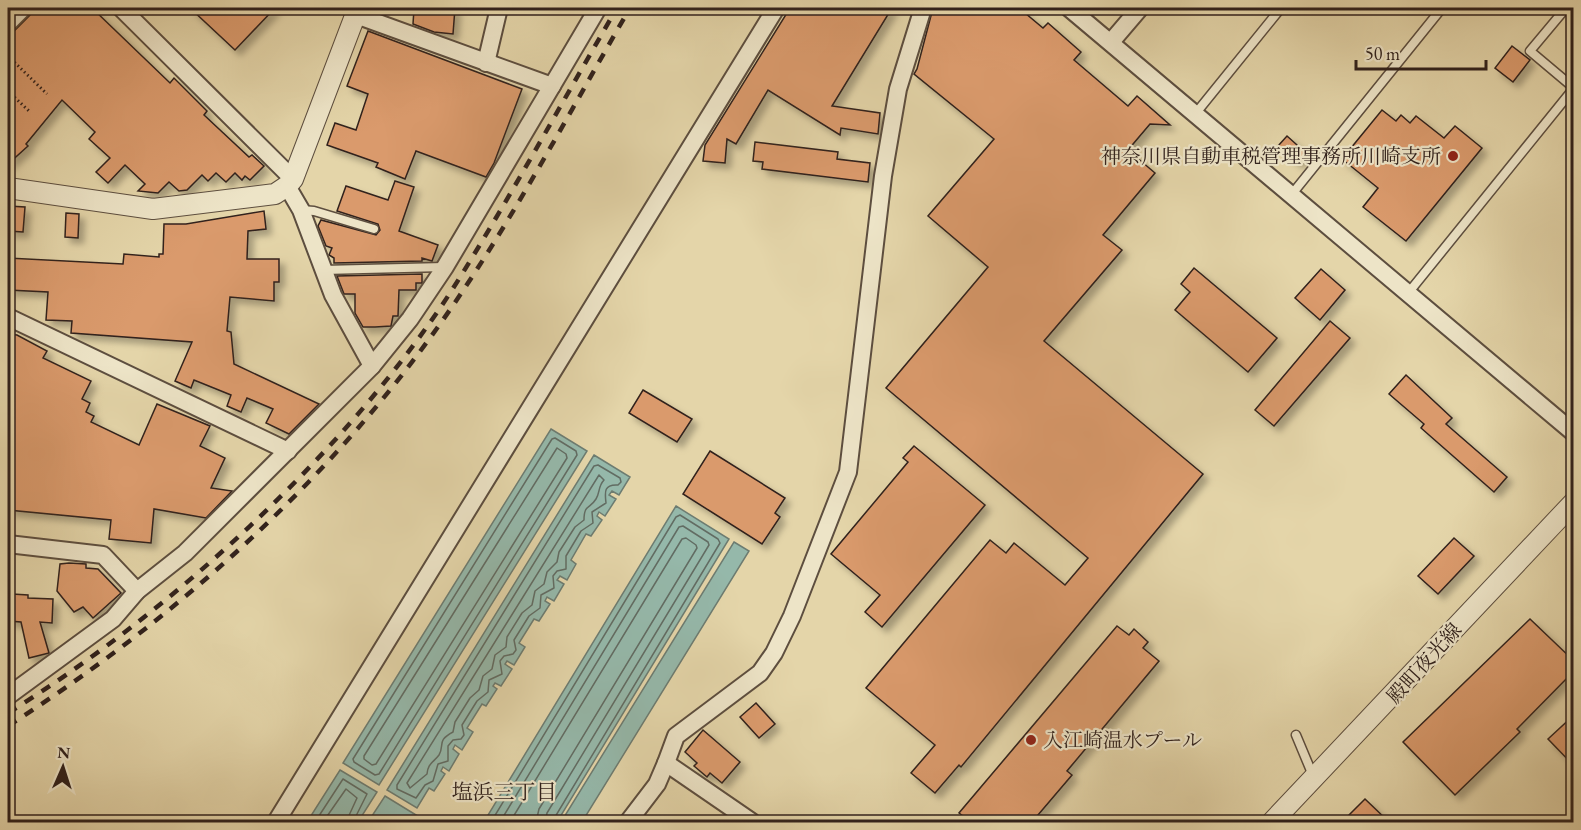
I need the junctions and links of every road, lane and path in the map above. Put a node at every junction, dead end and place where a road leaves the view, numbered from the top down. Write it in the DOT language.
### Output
graph roads {
  1 [pos="23,8"];
  2 [pos="121,8"];
  3 [pos="499,8"];
  4 [pos="598,8"];
  5 [pos="776,8"];
  6 [pos="923,8"];
  7 [pos="1069,8"];
  8 [pos="1140,8"];
  9 [pos="1281,8"];
  10 [pos="1442,8"];
  11 [pos="1566,8"];
  12 [pos="357,11"];
  13 [pos="8,23"];
  14 [pos="1111,42"];
  15 [pos="8,56"];
  16 [pos="486,63"];
  17 [pos="552,86"];
  18 [pos="1574,88"];
  19 [pos="8,91"];
  20 [pos="47,94"];
  21 [pos="28,111"];
  22 [pos="1196,113"];
  23 [pos="290,183"];
  24 [pos="8,188"];
  25 [pos="1292,194"];
  26 [pos="301,210"];
  27 [pos="374,230"];
  28 [pos="444,267"];
  29 [pos="323,270"];
  30 [pos="1409,292"];
  31 [pos="8,317"];
  32 [pos="372,366"];
  33 [pos="1574,433"];
  34 [pos="288,451"];
  35 [pos="1574,502"];
  36 [pos="8,544"];
  37 [pos="137,591"];
  38 [pos="8,696"];
  39 [pos="1296,735"];
  40 [pos="666,763"];
  41 [pos="1315,778"];
  42 [pos="276,822"];
  43 [pos="628,822"];
  44 [pos="752,822"];
  45 [pos="1272,822"];
  1 -- 13 [label="street"];
  2 -- 23 [label="street"];
  3 -- 16 [label="street"];
  4 -- 17 [label="street"];
  5 -- 42 [label="street"];
  6 -- 40 [label="street"];
  7 -- 14 [label="street"];
  8 -- 14 [label="street"];
  9 -- 22 [label="lane"];
  10 -- 25 [label="lane"];
  11 -- 18 [label="lane"];
  12 -- 16 [label="street"];
  12 -- 23 [label="street"];
  14 -- 22 [label="street"];
  15 -- 20 [label="path"];
  16 -- 17 [label="street"];
  17 -- 28 [label="street"];
  18 -- 30 [label="lane"];
  19 -- 21 [label="path"];
  22 -- 25 [label="street"];
  23 -- 24 [label="street"];
  23 -- 26 [label="street"];
  25 -- 30 [label="street"];
  26 -- 27 [label="lane"];
  26 -- 29 [label="street"];
  28 -- 29 [label="lane"];
  28 -- 32 [label="street"];
  29 -- 32 [label="street"];
  30 -- 33 [label="street"];
  31 -- 34 [label="street"];
  32 -- 34 [label="street"];
  34 -- 37 [label="street"];
  35 -- 41 [label="street, 殿町夜光線"];
  36 -- 37 [label="street"];
  37 -- 38 [label="street"];
  39 -- 41 [label="lane"];
  40 -- 43 [label="street"];
  40 -- 44 [label="street"];
  41 -- 45 [label="street, 殿町夜光線"];
}
